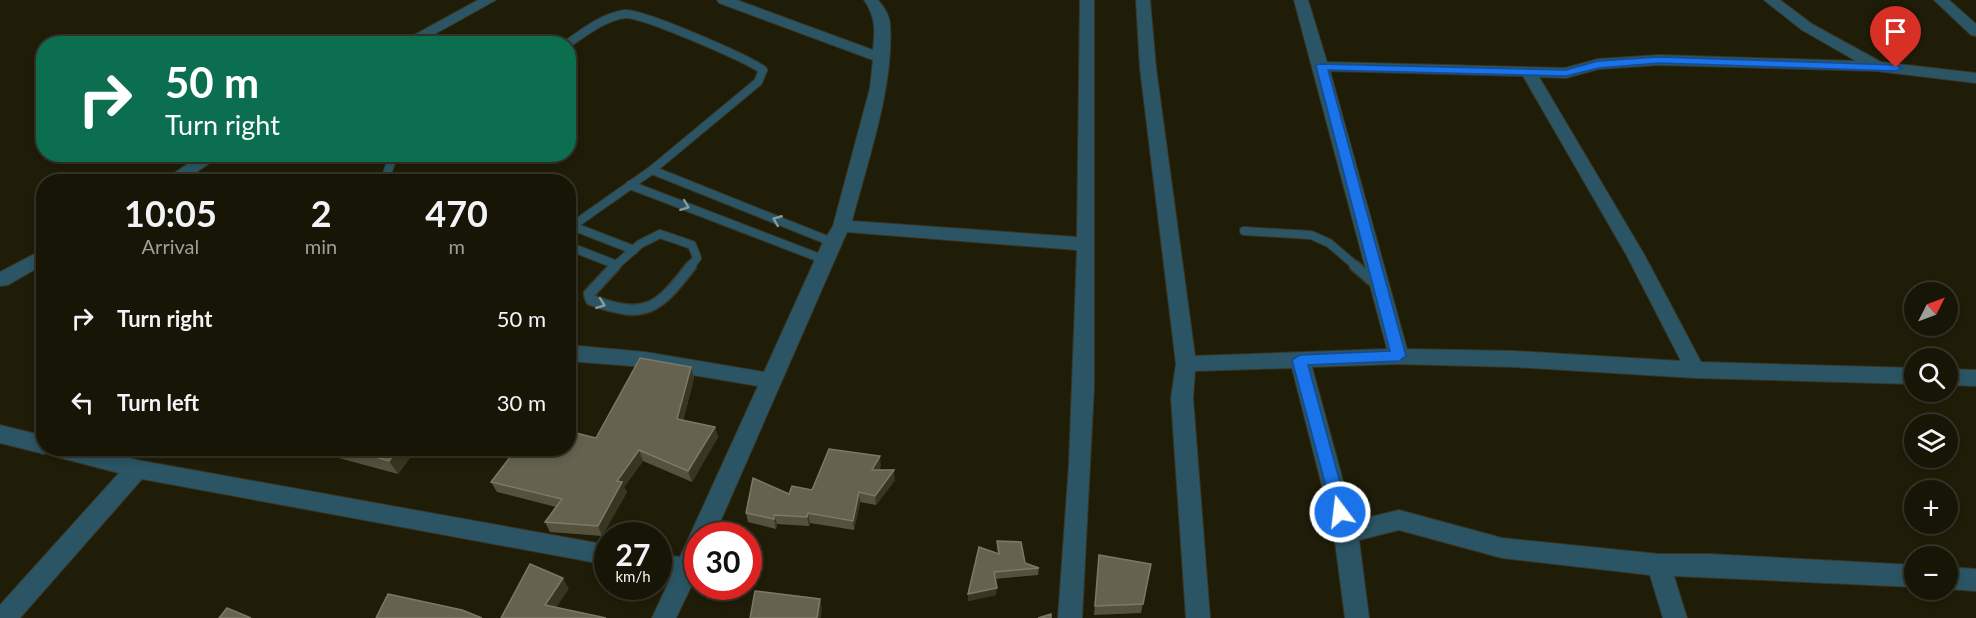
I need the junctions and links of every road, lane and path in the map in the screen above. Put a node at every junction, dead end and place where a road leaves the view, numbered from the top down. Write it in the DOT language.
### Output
graph roads {
  1 [pos="489,0"];
  2 [pos="724,0"];
  3 [pos="871,0"];
  4 [pos="1088,0"];
  5 [pos="1143,0"];
  6 [pos="1301,0"];
  7 [pos="1771,0"];
  8 [pos="1941,0"];
  9 [pos="1976,32"];
  10 [pos="420,36"];
  11 [pos="576,38"];
  12 [pos="881,58"];
  13 [pos="1321,66"];
  14 [pos="1876,66"];
  15 [pos="1528,72"];
  16 [pos="1976,78"];
  17 [pos="202,162"];
  18 [pos="652,170"];
  19 [pos="182,174"];
  20 [pos="630,185"];
  21 [pos="576,224"];
  22 [pos="576,230"];
  23 [pos="1244,231"];
  24 [pos="837,234"];
  25 [pos="1086,244"];
  26 [pos="576,249"];
  27 [pos="634,250"];
  28 [pos="36,260"];
  29 [pos="825,260"];
  30 [pos="617,264"];
  31 [pos="1,280"];
  32 [pos="1380,288"];
  33 [pos="576,353"];
  34 [pos="1399,356"];
  35 [pos="1300,360"];
  36 [pos="1186,364"];
  37 [pos="1695,370"];
  38 [pos="1904,376"];
  39 [pos="1958,377"];
  40 [pos="1976,378"];
  41 [pos="772,381"];
  42 [pos="0,434"];
  43 [pos="36,443"];
  44 [pos="87,456"];
  45 [pos="137,469"];
  46 [pos="708,522"];
  47 [pos="1346,533"];
  48 [pos="594,552"];
  49 [pos="1659,565"];
  50 [pos="684,573"];
  51 [pos="1904,575"];
  52 [pos="1958,579"];
  53 [pos="1976,580"];
  54 [pos="4,618"];
  55 [pos="664,618"];
  56 [pos="1070,618"];
  57 [pos="1198,618"];
  58 [pos="1357,618"];
  59 [pos="1675,618"];
  1 -- 10 [label="street"];
  2 -- 12 [label="street"];
  3 -- 12 [label="street"];
  4 -- 25 [label="street"];
  5 -- 36 [label="street"];
  6 -- 13 [label="street"];
  7 -- 14 [label="street"];
  8 -- 9 [label="street"];
  11 -- 18 [label="lane"];
  12 -- 24 [label="street"];
  13 -- 15 [label="street"];
  13 -- 32 [label="street"];
  14 -- 15 [label="street"];
  14 -- 16 [label="street"];
  15 -- 37 [label="street"];
  17 -- 19 [label="street"];
  18 -- 20 [label="lane"];
  24 -- 18 [label="lane, one-way"];
  20 -- 21 [label="lane"];
  20 -- 29 [label="lane, one-way"];
  22 -- 27 [label="lane"];
  23 -- 32 [label="lane"];
  24 -- 25 [label="street"];
  24 -- 29 [label="street"];
  25 -- 56 [label="street"];
  26 -- 30 [label="lane"];
  27 -- 30 [label="lane"];
  30 -- 27 [label="lane, one-way"];
  28 -- 31 [label="street"];
  29 -- 41 [label="street"];
  32 -- 34 [label="street"];
  33 -- 41 [label="street"];
  34 -- 35 [label="street"];
  34 -- 37 [label="street"];
  35 -- 36 [label="street"];
  35 -- 47 [label="street"];
  36 -- 57 [label="street"];
  37 -- 38 [label="street"];
  39 -- 40 [label="street"];
  41 -- 46 [label="street"];
  42 -- 43 [label="street"];
  44 -- 45 [label="street"];
  45 -- 48 [label="street"];
  45 -- 54 [label="street"];
  47 -- 49 [label="street"];
  47 -- 58 [label="street"];
  49 -- 51 [label="street"];
  49 -- 59 [label="street"];
  50 -- 55 [label="street"];
  52 -- 53 [label="street"];
}
